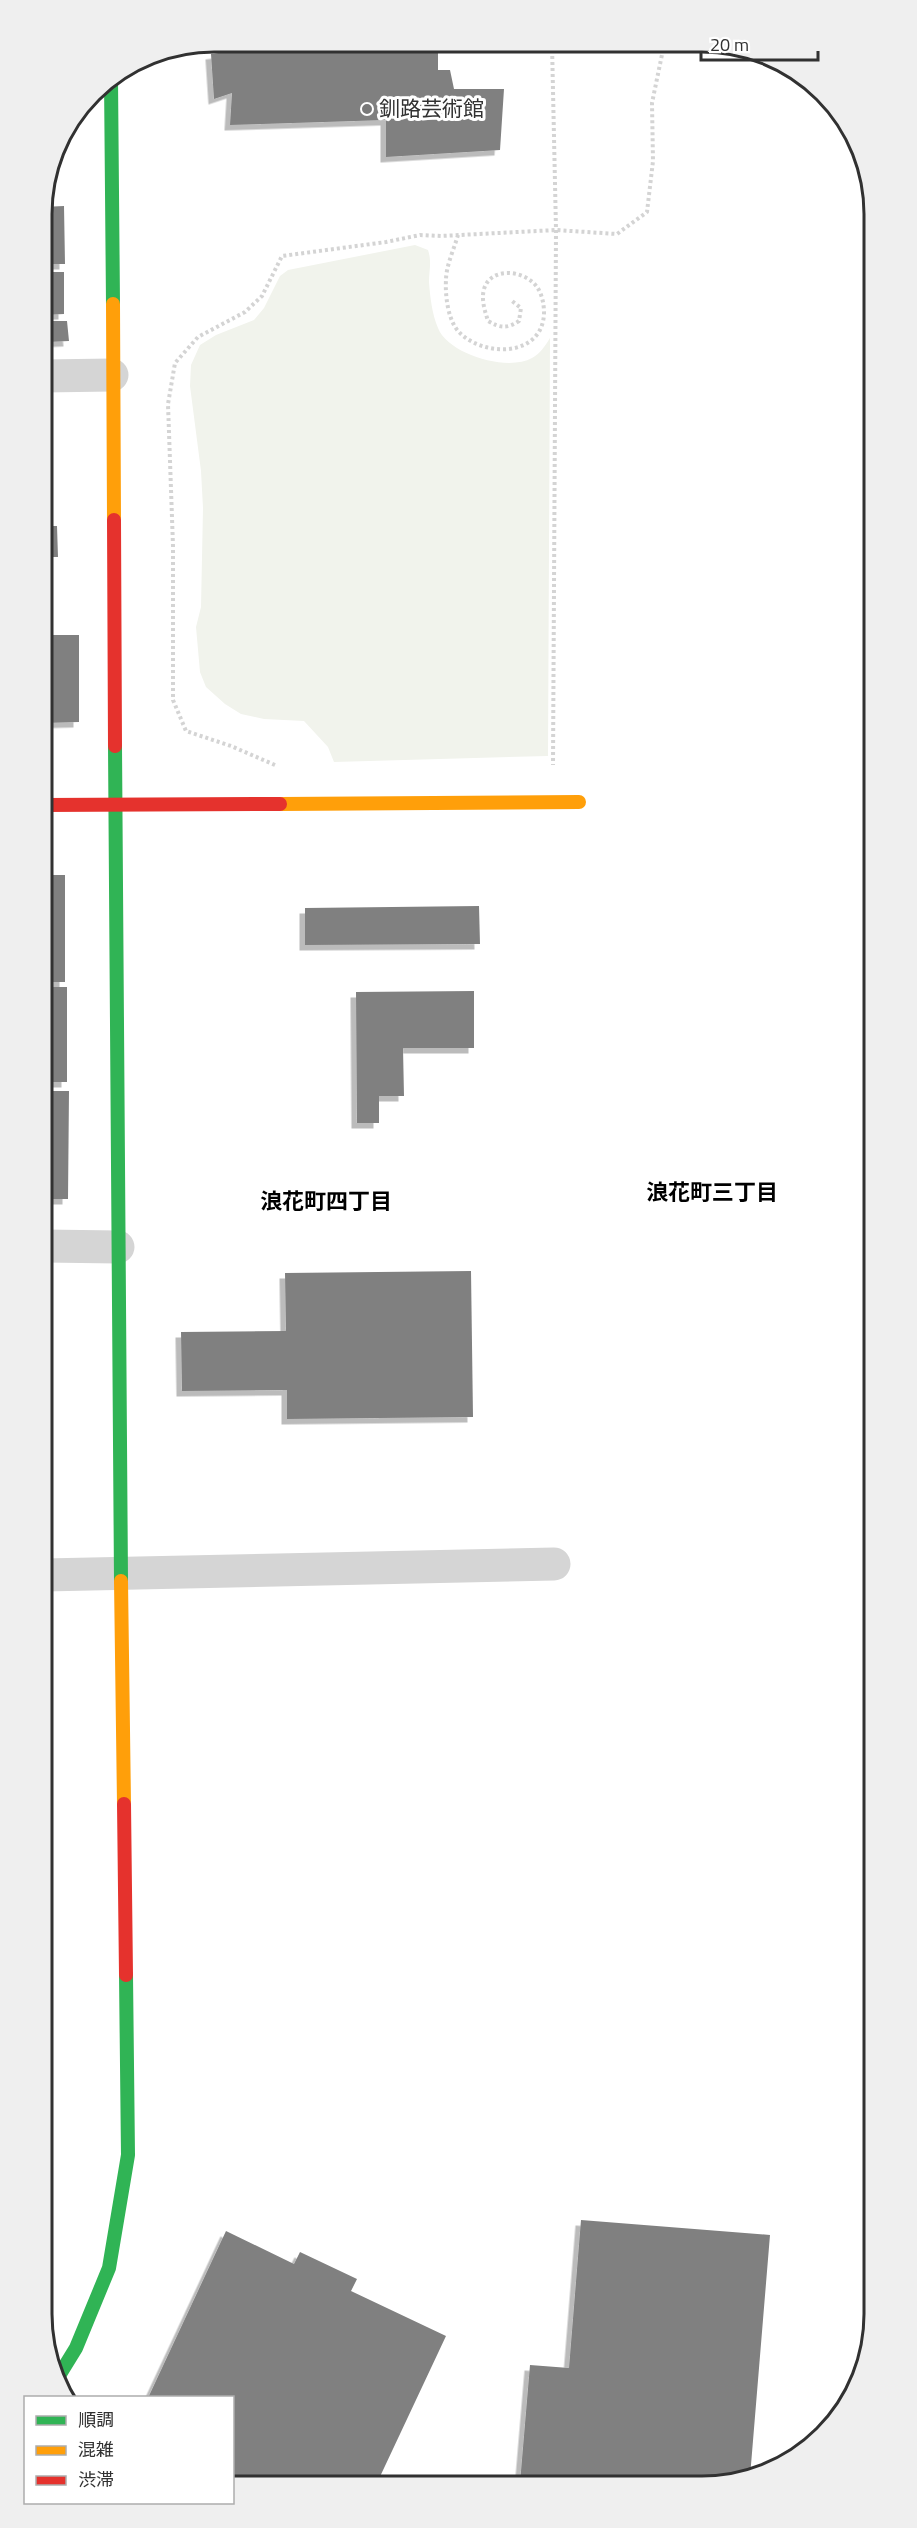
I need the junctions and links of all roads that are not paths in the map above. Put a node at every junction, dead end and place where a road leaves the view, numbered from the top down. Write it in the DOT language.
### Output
graph roads {
  1 [pos="111,91"];
  2 [pos="112,375"];
  3 [pos="53,376"];
  4 [pos="579,802"];
  5 [pos="115,804"];
  6 [pos="53,805"];
  7 [pos="53,1246"];
  8 [pos="118,1247"];
  9 [pos="554,1564"];
  10 [pos="121,1574"];
  11 [pos="52,1575"];
  12 [pos="63,2369"];
  1 -- 2 [label="street"];
  2 -- 3 [label="street"];
  2 -- 5 [label="street"];
  4 -- 5 [label="street"];
  5 -- 6 [label="street"];
  5 -- 8 [label="street"];
  7 -- 8 [label="street"];
  8 -- 10 [label="street"];
  9 -- 10 [label="street"];
  10 -- 11 [label="street"];
  10 -- 12 [label="street"];
}
